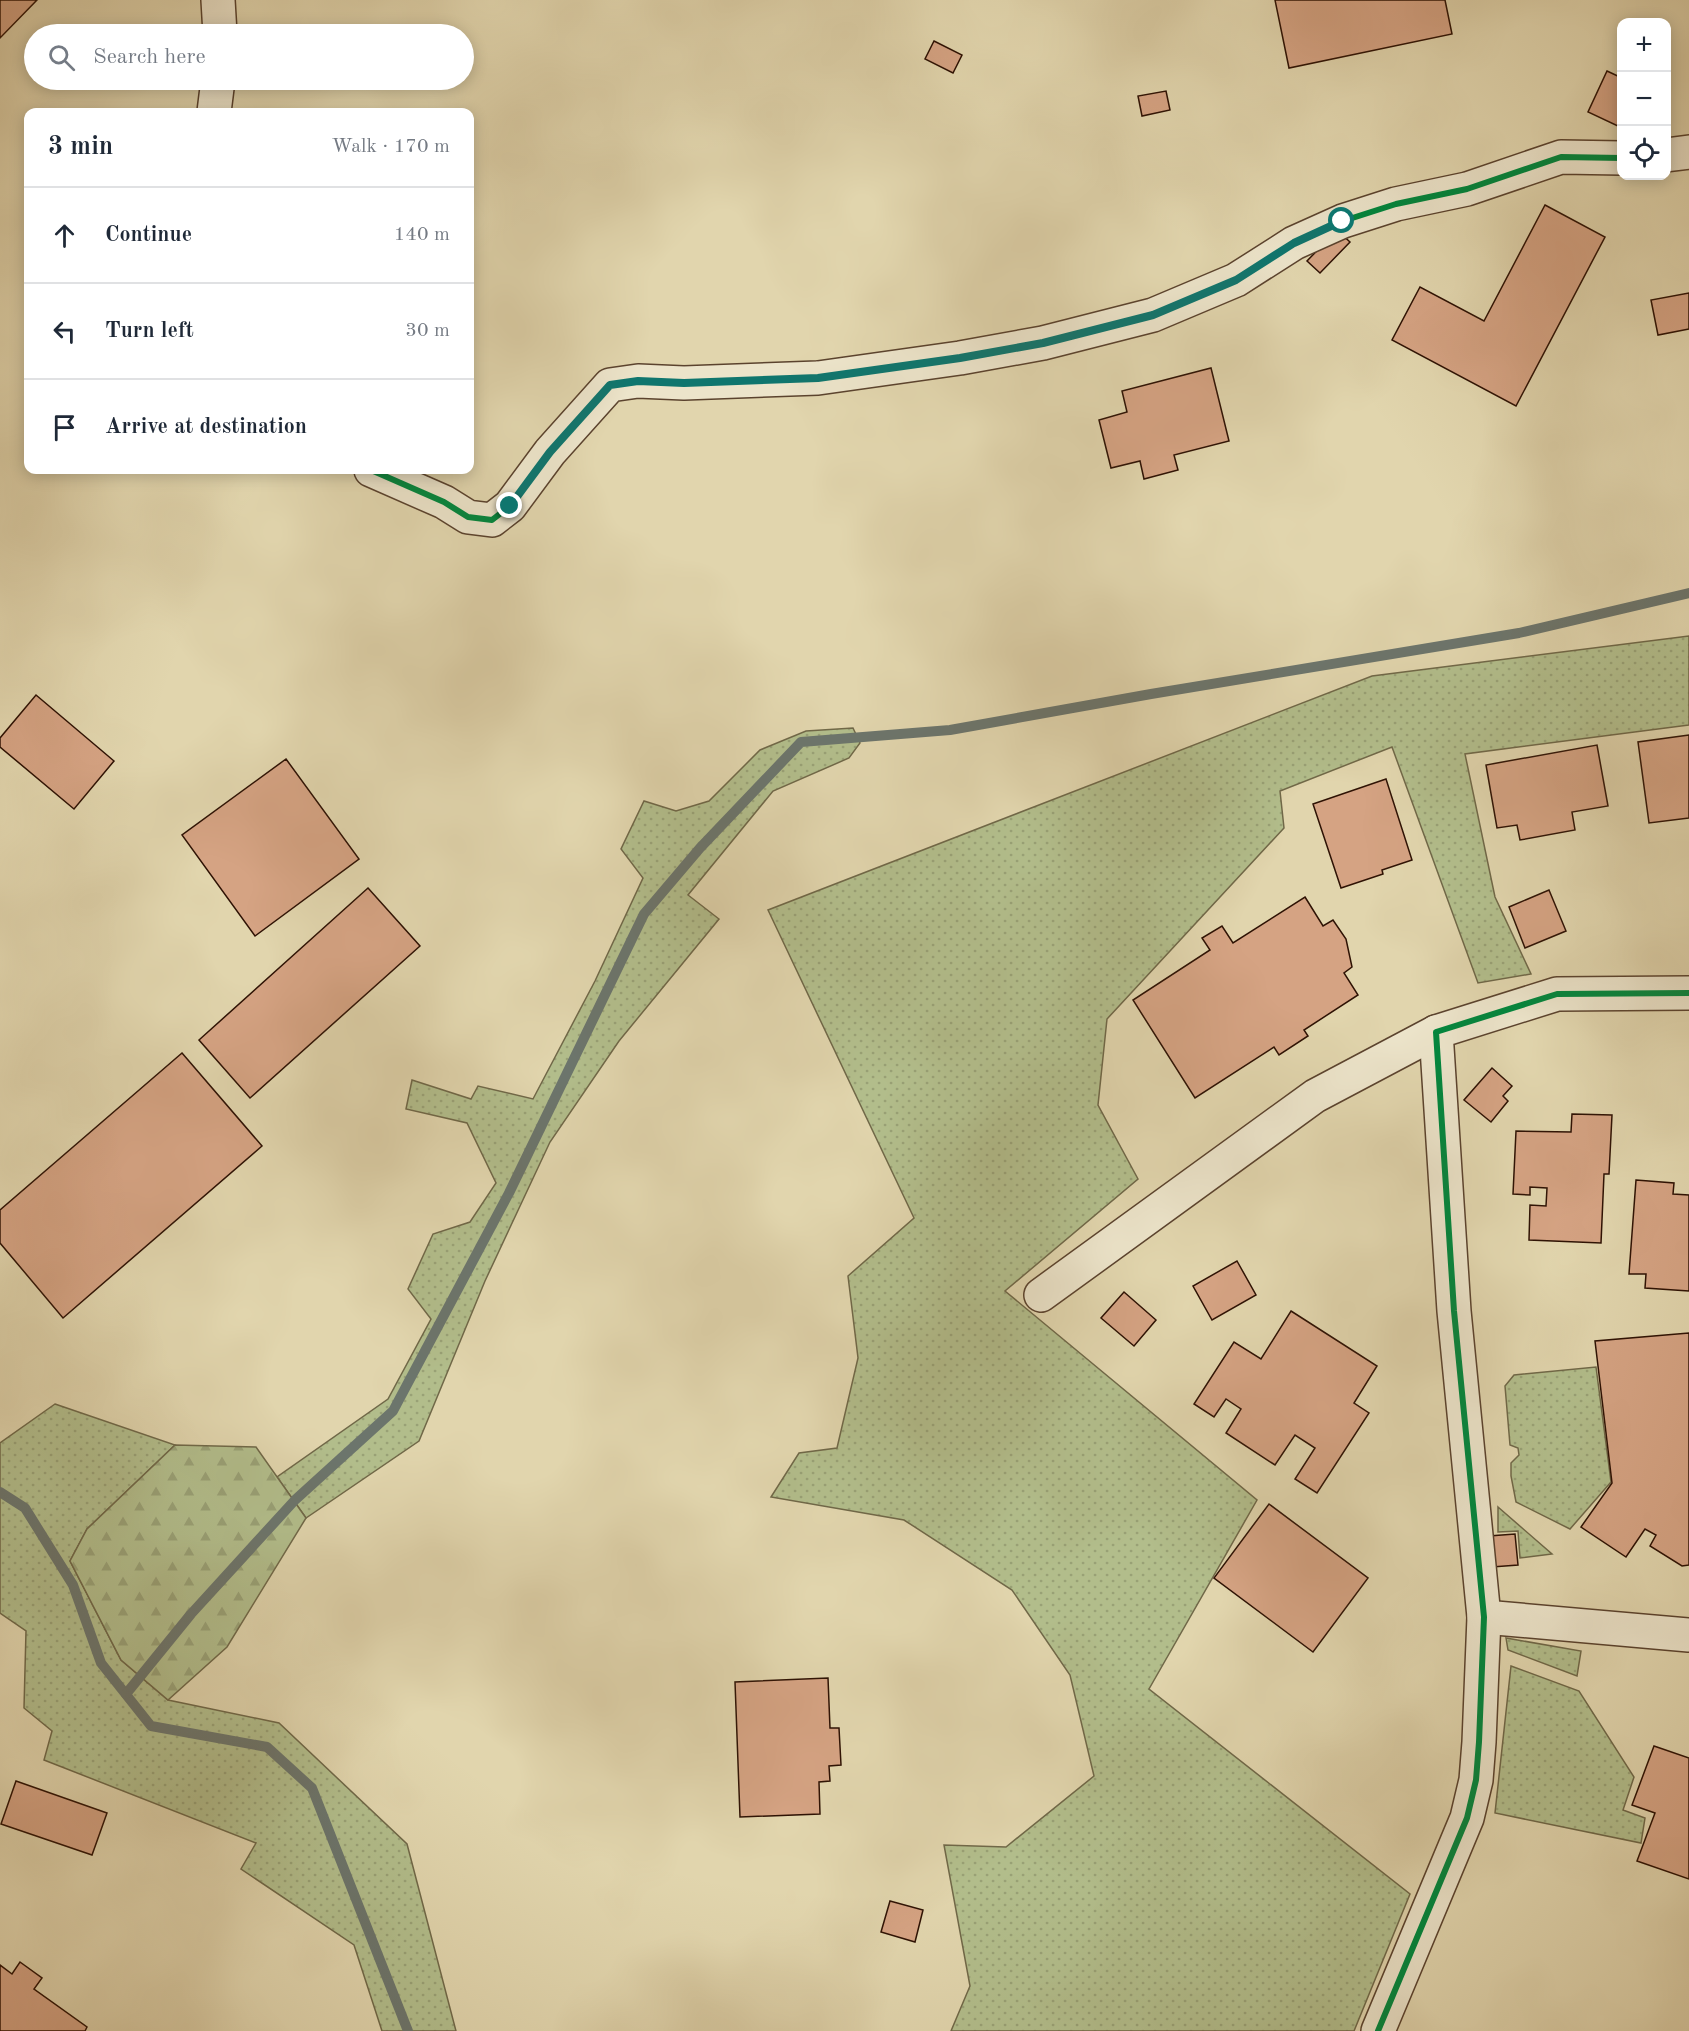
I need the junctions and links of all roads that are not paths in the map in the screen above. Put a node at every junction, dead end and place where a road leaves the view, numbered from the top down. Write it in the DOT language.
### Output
graph roads {
  1 [pos="218,0"];
  2 [pos="219,24"];
  3 [pos="217,90"];
  4 [pos="214,108"];
  5 [pos="1689,152"];
  6 [pos="1671,154"];
  7 [pos="1617,158"];
  8 [pos="380,474"];
  9 [pos="1689,993"];
  10 [pos="1436,1032"];
  11 [pos="1041,1295"];
  12 [pos="1484,1617"];
  13 [pos="1689,1635"];
  14 [pos="1378,2031"];
  1 -- 2 [label="street"];
  3 -- 4 [label="street"];
  5 -- 6 [label="street"];
  7 -- 8 [label="street"];
  9 -- 10 [label="street"];
  10 -- 11 [label="street"];
  10 -- 12 [label="street"];
  12 -- 13 [label="street"];
  12 -- 14 [label="street"];
}
